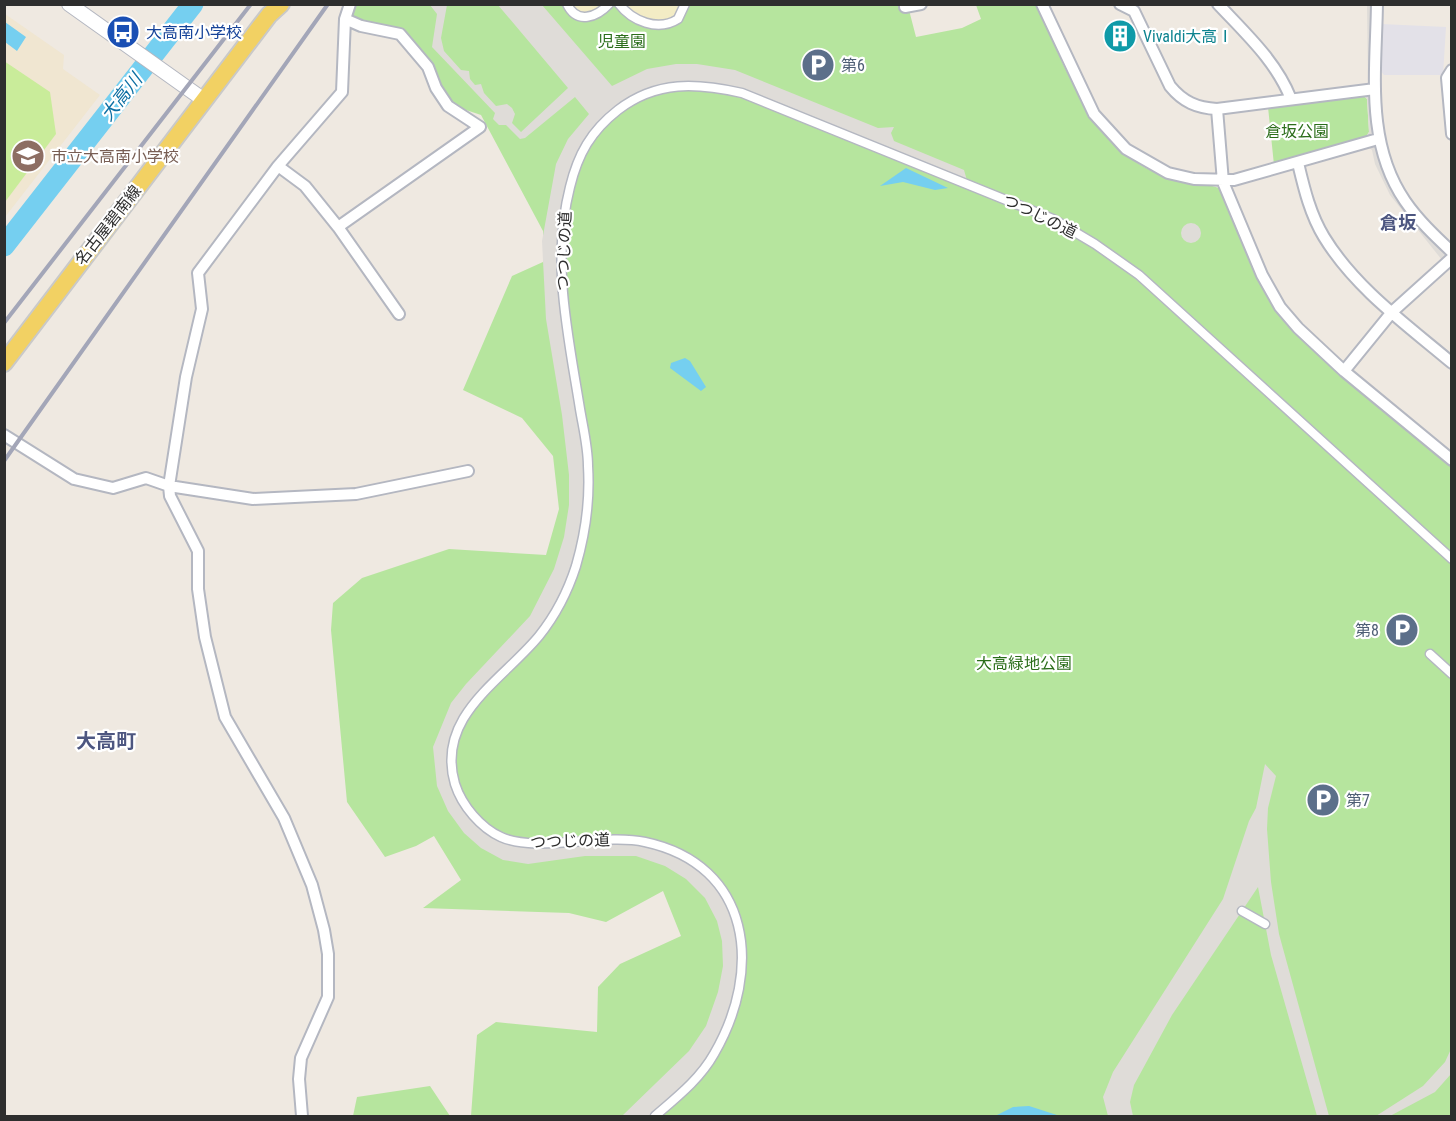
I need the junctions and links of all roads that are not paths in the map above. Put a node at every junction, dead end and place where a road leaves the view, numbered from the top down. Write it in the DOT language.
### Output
graph roads {
  1 [pos="69,4"];
  2 [pos="281,4"];
  3 [pos="350,4"];
  4 [pos="567,4"];
  5 [pos="609,4"];
  6 [pos="619,4"];
  7 [pos="685,4"];
  8 [pos="905,4"];
  9 [pos="921,4"];
  10 [pos="1042,4"];
  11 [pos="1120,4"];
  12 [pos="1218,4"];
  13 [pos="1377,4"];
  14 [pos="345,19"];
  15 [pos="1452,70"];
  16 [pos="1376,89"];
  17 [pos="1291,99"];
  18 [pos="204,100"];
  19 [pos="1217,109"];
  20 [pos="1452,134"];
  21 [pos="1378,139"];
  22 [pos="1298,163"];
  23 [pos="278,166"];
  24 [pos="1223,182"];
  25 [pos="338,227"];
  26 [pos="1452,252"];
  27 [pos="1452,258"];
  28 [pos="1392,312"];
  29 [pos="399,314"];
  30 [pos="4,363"];
  31 [pos="1452,363"];
  32 [pos="1344,370"];
  33 [pos="4,435"];
  34 [pos="1452,460"];
  35 [pos="468,471"];
  36 [pos="169,486"];
  37 [pos="1452,559"];
  38 [pos="1430,654"];
  39 [pos="1452,674"];
  40 [pos="1242,911"];
  41 [pos="1265,924"];
  42 [pos="302,1116"];
  43 [pos="655,1116"];
  1 -- 18 [label="street"];
  2 -- 18 [label="main road, 名古屋碧南線"];
  3 -- 14 [label="street"];
  4 -- 5 [label="street"];
  6 -- 7 [label="street"];
  8 -- 9 [label="street"];
  10 -- 24 [label="street"];
  11 -- 19 [label="street"];
  12 -- 17 [label="street"];
  13 -- 16 [label="street"];
  14 -- 23 [label="street"];
  14 -- 25 [label="street"];
  15 -- 20 [label="street"];
  16 -- 17 [label="street"];
  16 -- 21 [label="street"];
  17 -- 19 [label="street"];
  18 -- 30 [label="main road, 名古屋碧南線"];
  19 -- 24 [label="street"];
  21 -- 22 [label="street"];
  21 -- 26 [label="street"];
  22 -- 24 [label="street"];
  22 -- 28 [label="street"];
  23 -- 25 [label="street"];
  23 -- 36 [label="street"];
  24 -- 32 [label="street"];
  25 -- 29 [label="street"];
  27 -- 28 [label="street"];
  28 -- 31 [label="street"];
  28 -- 32 [label="street"];
  32 -- 34 [label="street"];
  33 -- 36 [label="street"];
  35 -- 36 [label="street"];
  36 -- 42 [label="street"];
  37 -- 43 [label="street, つつじの道"];
  38 -- 39 [label="street"];
  40 -- 41 [label="street"];
}
